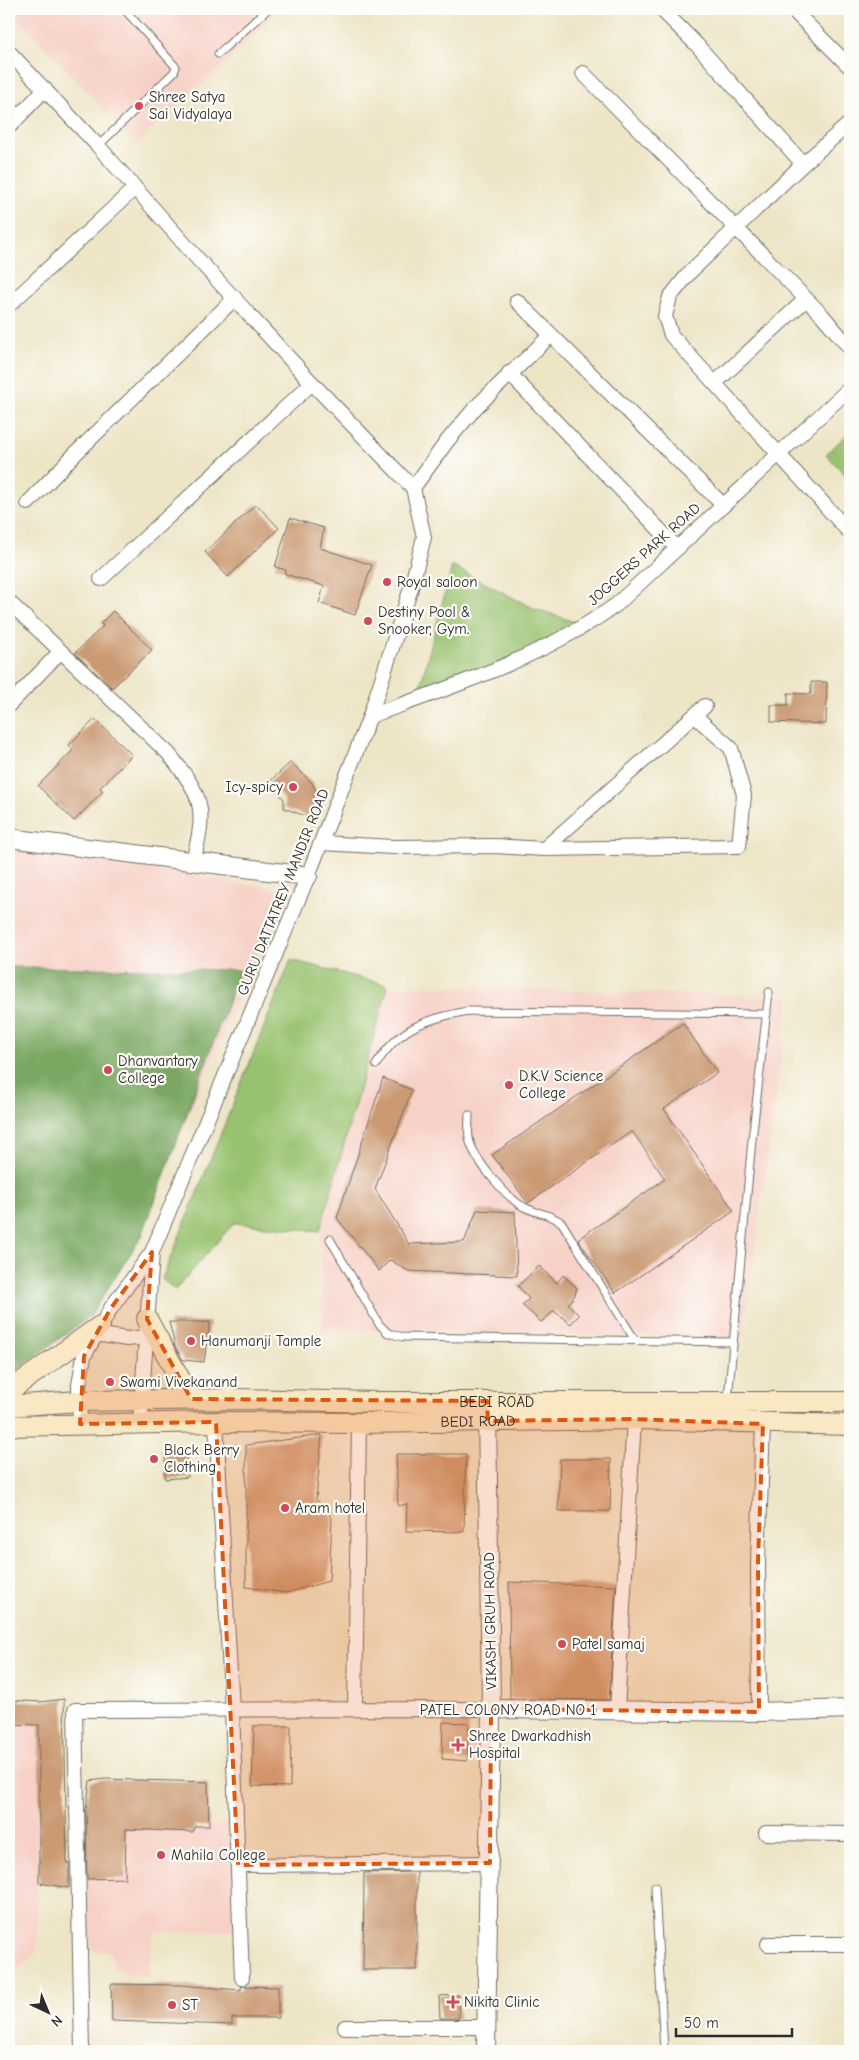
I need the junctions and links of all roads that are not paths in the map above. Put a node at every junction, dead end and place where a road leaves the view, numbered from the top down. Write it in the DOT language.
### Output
graph roads {
  1 [pos="124,9"];
  2 [pos="268,9"];
  3 [pos="661,9"];
  4 [pos="792,9"];
  5 [pos="9,52"];
  6 [pos="218,54"];
  7 [pos="850,67"];
  8 [pos="583,73"];
  9 [pos="45,90"];
  10 [pos="850,123"];
  11 [pos="9,127"];
  12 [pos="98,146"];
  13 [pos="803,164"];
  14 [pos="135,188"];
  15 [pos="735,227"];
  16 [pos="235,298"];
  17 [pos="806,299"];
  18 [pos="517,301"];
  19 [pos="9,305"];
  20 [pos="551,335"];
  21 [pos="850,348"];
  22 [pos="509,373"];
  23 [pos="312,383"];
  24 [pos="715,383"];
  25 [pos="850,388"];
  26 [pos="779,456"];
  27 [pos="413,488"];
  28 [pos="28,503"];
  29 [pos="723,505"];
  30 [pos="850,533"];
  31 [pos="676,548"];
  32 [pos="101,579"];
  33 [pos="9,602"];
  34 [pos="60,652"];
  35 [pos="9,705"];
  36 [pos="370,716"];
  37 [pos="9,838"];
  38 [pos="321,843"];
  39 [pos="544,849"];
  40 [pos="193,861"];
  41 [pos="308,876"];
  42 [pos="769,992"];
  43 [pos="767,1014"];
  44 [pos="376,1065"];
  45 [pos="469,1115"];
  46 [pos="330,1238"];
  47 [pos="152,1252"];
  48 [pos="146,1328"];
  49 [pos="98,1330"];
  50 [pos="635,1340"];
  51 [pos="734,1342"];
  52 [pos="9,1391"];
  53 [pos="191,1399"];
  54 [pos="141,1400"];
  55 [pos="79,1401"];
  56 [pos="486,1401"];
  57 [pos="728,1402"];
  58 [pos="850,1402"];
  59 [pos="9,1406"];
  60 [pos="634,1419"];
  61 [pos="488,1421"];
  62 [pos="216,1422"];
  63 [pos="359,1423"];
  64 [pos="80,1424"];
  65 [pos="140,1424"];
  66 [pos="763,1424"];
  67 [pos="850,1425"];
  68 [pos="9,1426"];
  69 [pos="232,1709"];
  70 [pos="356,1709"];
  71 [pos="491,1710"];
  72 [pos="617,1710"];
  73 [pos="850,1710"];
  74 [pos="759,1712"];
  75 [pos="766,1833"];
  76 [pos="850,1834"];
  77 [pos="490,1863"];
  78 [pos="238,1865"];
  79 [pos="656,1887"];
  80 [pos="768,1944"];
  81 [pos="850,1944"];
  82 [pos="241,1953"];
  83 [pos="345,2027"];
  84 [pos="487,2027"];
  85 [pos="82,2051"];
  86 [pos="486,2051"];
  87 [pos="664,2051"];
  1 -- 12 [label="lane"];
  2 -- 6 [label="lane"];
  3 -- 13 [label="street"];
  4 -- 7 [label="street"];
  5 -- 9 [label="street"];
  8 -- 15 [label="street"];
  9 -- 11 [label="street"];
  9 -- 12 [label="street"];
  10 -- 13 [label="street"];
  12 -- 14 [label="street"];
  13 -- 15 [label="street"];
  14 -- 16 [label="street"];
  14 -- 19 [label="street"];
  15 -- 17 [label="street"];
  15 -- 24 [label="street"];
  16 -- 23 [label="street"];
  16 -- 28 [label="street"];
  17 -- 21 [label="street"];
  17 -- 24 [label="street"];
  18 -- 20 [label="street"];
  20 -- 22 [label="street"];
  20 -- 29 [label="street"];
  22 -- 27 [label="street"];
  22 -- 31 [label="street"];
  23 -- 27 [label="street"];
  23 -- 32 [label="street"];
  24 -- 26 [label="street"];
  25 -- 26 [label="street, JOGGERS PARK ROAD"];
  26 -- 29 [label="street, JOGGERS PARK ROAD"];
  26 -- 30 [label="street"];
  27 -- 36 [label="street, GURU DATTATREY MANDIR ROAD"];
  29 -- 31 [label="street, JOGGERS PARK ROAD"];
  31 -- 36 [label="street, JOGGERS PARK ROAD"];
  33 -- 34 [label="street"];
  34 -- 35 [label="street"];
  34 -- 40 [label="street"];
  36 -- 38 [label="street, GURU DATTATREY MANDIR ROAD"];
  37 -- 40 [label="street"];
  38 -- 39 [label="street"];
  38 -- 41 [label="street, GURU DATTATREY MANDIR ROAD"];
  39 -- 39 [label="street"];
  40 -- 41 [label="street"];
  41 -- 47 [label="street, GURU DATTATREY MANDIR ROAD"];
  42 -- 43 [label="lane"];
  43 -- 44 [label="lane"];
  43 -- 51 [label="lane"];
  45 -- 50 [label="lane"];
  46 -- 50 [label="lane"];
  47 -- 48 [label="street, GURU DATTATREY MANDIR ROAD"];
  47 -- 49 [label="street, GURU DATTATREY MANDIR ROAD"];
  48 -- 49 [label="street"];
  48 -- 53 [label="main road"];
  48 -- 54 [label="street, GURU DATTATREY MANDIR ROAD"];
  49 -- 52 [label="main road"];
  49 -- 55 [label="street, GURU DATTATREY MANDIR ROAD"];
  50 -- 51 [label="lane"];
  51 -- 57 [label="lane"];
  53 -- 54 [label="main road, BEDI ROAD"];
  53 -- 56 [label="main road, BEDI ROAD"];
  54 -- 55 [label="main road, BEDI ROAD"];
  54 -- 65 [label="street, GURU DATTATREY MANDIR ROAD"];
  55 -- 59 [label="main road, BEDI ROAD"];
  55 -- 64 [label="street, GURU DATTATREY MANDIR ROAD"];
  56 -- 57 [label="main road, BEDI ROAD"];
  56 -- 61 [label="street, VIKASH GRUH ROAD"];
  57 -- 58 [label="main road, BEDI ROAD"];
  60 -- 61 [label="main road, BEDI ROAD"];
  60 -- 66 [label="main road, BEDI ROAD"];
  60 -- 72 [label="street"];
  61 -- 63 [label="main road, BEDI ROAD"];
  61 -- 71 [label="street, VIKASH GRUH ROAD"];
  62 -- 63 [label="main road, BEDI ROAD"];
  62 -- 65 [label="main road, BEDI ROAD"];
  62 -- 69 [label="street"];
  63 -- 70 [label="street"];
  64 -- 65 [label="main road, BEDI ROAD"];
  64 -- 68 [label="main road, BEDI ROAD"];
  66 -- 67 [label="main road, BEDI ROAD"];
  66 -- 74 [label="street"];
  69 -- 70 [label="street, PATEL COLONY ROAD NO 1"];
  69 -- 78 [label="street"];
  69 -- 85 [label="street, PATEL COLONY ROAD NO 1"];
  70 -- 71 [label="street, PATEL COLONY ROAD NO 1"];
  71 -- 72 [label="street, PATEL COLONY ROAD NO 1"];
  71 -- 77 [label="street, VIKASH GRUH ROAD"];
  72 -- 74 [label="street, PATEL COLONY ROAD NO 1"];
  73 -- 74 [label="street, PATEL COLONY ROAD NO 1"];
  75 -- 76 [label="street"];
  77 -- 78 [label="street"];
  77 -- 84 [label="street, VIKASH GRUH ROAD"];
  78 -- 82 [label="street"];
  79 -- 87 [label="lane"];
  80 -- 81 [label="street"];
  83 -- 84 [label="street"];
  84 -- 86 [label="street, VIKASH GRUH ROAD"];
}
